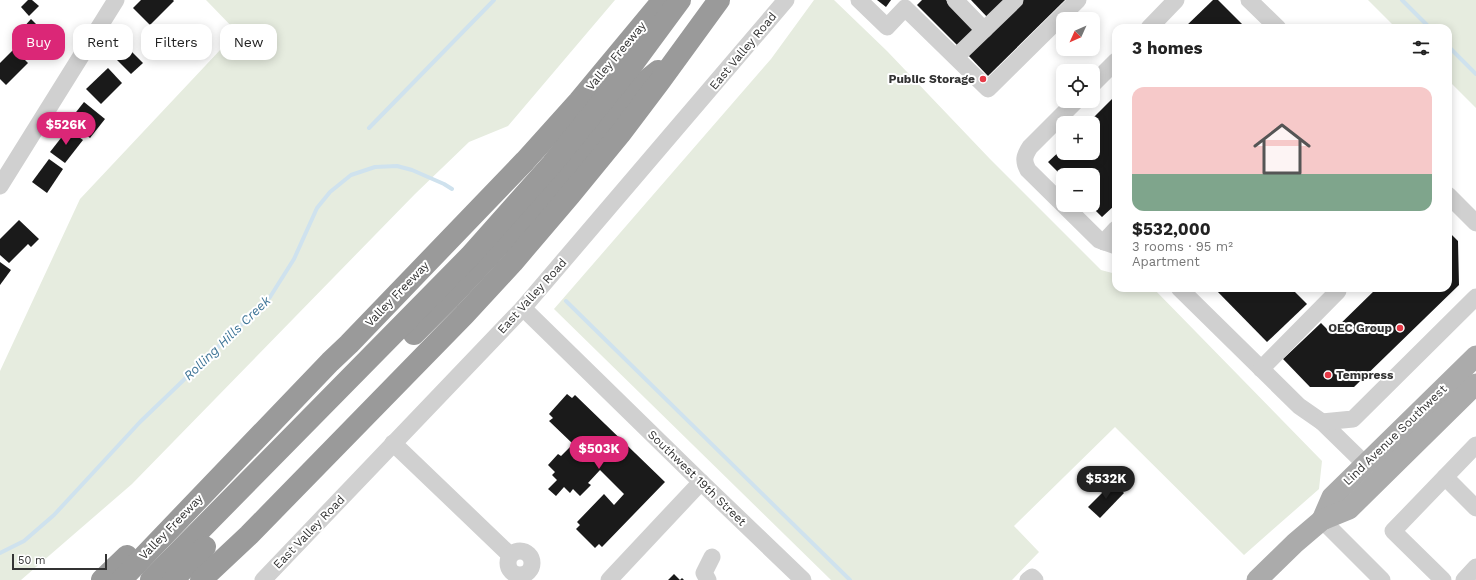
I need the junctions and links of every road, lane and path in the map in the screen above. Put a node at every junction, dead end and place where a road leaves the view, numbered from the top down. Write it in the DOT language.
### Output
graph roads {
  1 [pos="116,0"];
  2 [pos="663,0"];
  3 [pos="680,0"];
  4 [pos="719,0"];
  5 [pos="786,0"];
  6 [pos="860,0"];
  7 [pos="955,0"];
  8 [pos="1015,0"];
  9 [pos="1078,0"];
  10 [pos="1176,0"];
  11 [pos="1249,0"];
  12 [pos="908,4"];
  13 [pos="1153,24"];
  14 [pos="1274,24"];
  15 [pos="984,30"];
  16 [pos="682,51"];
  17 [pos="956,57"];
  18 [pos="1112,65"];
  19 [pos="1100,77"];
  20 [pos="1069,108"];
  21 [pos="0,186"];
  22 [pos="1452,199"];
  23 [pos="1476,223"];
  24 [pos="1110,244"];
  25 [pos="1183,292"];
  26 [pos="1337,292"];
  27 [pos="1476,298"];
  28 [pos="523,308"];
  29 [pos="1476,356"];
  30 [pos="330,362"];
  31 [pos="1261,369"];
  32 [pos="1476,384"];
  33 [pos="1322,422"];
  34 [pos="393,443"];
  35 [pos="1476,445"];
  36 [pos="1365,464"];
  37 [pos="1445,477"];
  38 [pos="701,482"];
  39 [pos="1476,508"];
  40 [pos="1322,520"];
  41 [pos="249,535"];
  42 [pos="712,557"];
  43 [pos="1476,567"];
  44 [pos="533,576"];
  45 [pos="161,578"];
  46 [pos="269,578"];
  47 [pos="102,580"];
  48 [pos="121,580"];
  49 [pos="201,580"];
  50 [pos="217,580"];
  51 [pos="609,580"];
  52 [pos="708,580"];
  53 [pos="803,580"];
  54 [pos="1028,580"];
  55 [pos="1035,580"];
  56 [pos="1257,580"];
  57 [pos="1382,580"];
  58 [pos="1443,580"];
  59 [pos="1464,580"];
  1 -- 21 [label="street"];
  2 -- 30 [label="highway, Valley Freeway"];
  3 -- 45 [label="highway"];
  4 -- 16 [label="highway"];
  5 -- 28 [label="street, East Valley Road"];
  6 -- 12 [label="street"];
  7 -- 15 [label="street"];
  8 -- 15 [label="street"];
  9 -- 17 [label="street"];
  10 -- 13 [label="street"];
  11 -- 14 [label="street"];
  12 -- 17 [label="street"];
  15 -- 17 [label="street"];
  16 -- 41 [label="highway"];
  16 -- 45 [label="highway"];
  18 -- 19 [label="street"];
  20 -- 24 [label="street"];
  22 -- 23 [label="street"];
  25 -- 31 [label="street"];
  26 -- 31 [label="street"];
  27 -- 33 [label="street"];
  28 -- 34 [label="street, East Valley Road"];
  28 -- 38 [label="street, Southwest 19th Street"];
  29 -- 36 [label="main road, Lind Avenue Southwest"];
  30 -- 47 [label="highway"];
  30 -- 48 [label="highway, Valley Freeway"];
  31 -- 33 [label="street"];
  32 -- 40 [label="main road, Lind Avenue Southwest"];
  33 -- 36 [label="street"];
  34 -- 44 [label="street"];
  34 -- 46 [label="street, East Valley Road"];
  35 -- 37 [label="street"];
  36 -- 40 [label="main road, Lind Avenue Southwest"];
  37 -- 39 [label="street"];
  37 -- 58 [label="street"];
  38 -- 51 [label="street"];
  38 -- 53 [label="street, Southwest 19th Street"];
  40 -- 56 [label="main road, Lind Avenue Southwest"];
  40 -- 57 [label="street"];
  41 -- 49 [label="highway"];
  41 -- 50 [label="highway"];
  42 -- 52 [label="street"];
  43 -- 59 [label="street"];
  54 -- 55 [label="street"];
}
